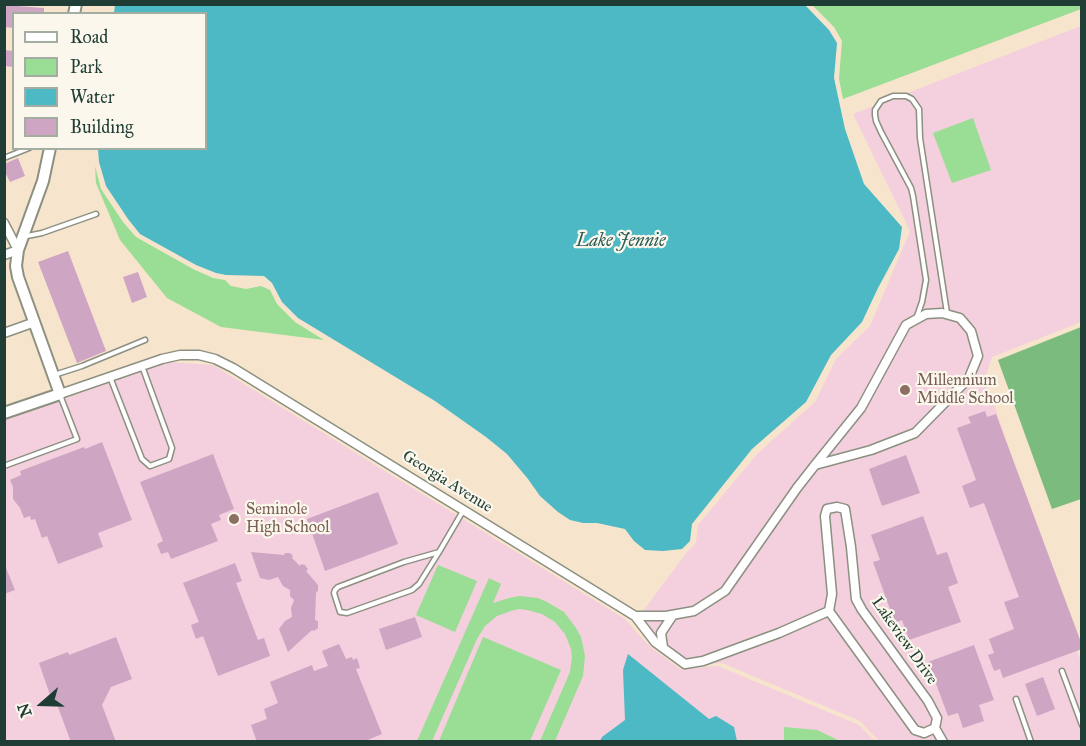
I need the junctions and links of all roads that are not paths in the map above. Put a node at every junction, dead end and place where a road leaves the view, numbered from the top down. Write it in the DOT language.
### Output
graph roads {
  1 [pos="24,150"];
  2 [pos="50,150"];
  3 [pos="4,158"];
  4 [pos="96,214"];
  5 [pos="4,223"];
  6 [pos="23,236"];
  7 [pos="18,250"];
  8 [pos="4,255"];
  9 [pos="948,315"];
  10 [pos="916,319"];
  11 [pos="35,322"];
  12 [pos="4,333"];
  13 [pos="145,340"];
  14 [pos="142,366"];
  15 [pos="53,375"];
  16 [pos="110,377"];
  17 [pos="60,394"];
  18 [pos="4,413"];
  19 [pos="815,465"];
  20 [pos="4,466"];
  21 [pos="463,510"];
  22 [pos="439,552"];
  23 [pos="829,611"];
  24 [pos="673,615"];
  25 [pos="635,616"];
  26 [pos="663,647"];
  27 [pos="1062,671"];
  28 [pos="1016,699"];
  29 [pos="1082,725"];
  30 [pos="935,728"];
  31 [pos="943,741"];
  32 [pos="1030,741"];
  1 -- 3 [label="lane"];
  2 -- 6 [label="street"];
  4 -- 6 [label="lane"];
  5 -- 7 [label="street"];
  6 -- 7 [label="street"];
  7 -- 8 [label="street"];
  7 -- 11 [label="street"];
  9 -- 10 [label="street"];
  9 -- 10 [label="lane"];
  9 -- 19 [label="street"];
  10 -- 19 [label="street"];
  11 -- 12 [label="street"];
  11 -- 15 [label="street"];
  13 -- 15 [label="lane"];
  14 -- 16 [label="street, Georgia Avenue"];
  14 -- 16 [label="lane"];
  14 -- 21 [label="street, Georgia Avenue"];
  15 -- 17 [label="street"];
  16 -- 17 [label="street, Georgia Avenue"];
  17 -- 18 [label="street, Georgia Avenue"];
  17 -- 20 [label="lane"];
  19 -- 24 [label="street"];
  21 -- 22 [label="lane"];
  21 -- 25 [label="street, Georgia Avenue"];
  22 -- 22 [label="lane"];
  23 -- 26 [label="street"];
  23 -- 30 [label="street"];
  23 -- 30 [label="street, Lakeview Drive"];
  24 -- 25 [label="street"];
  24 -- 26 [label="street"];
  25 -- 26 [label="street"];
  27 -- 29 [label="lane"];
  28 -- 32 [label="lane"];
  30 -- 31 [label="street, Lakeview Drive"];
}
